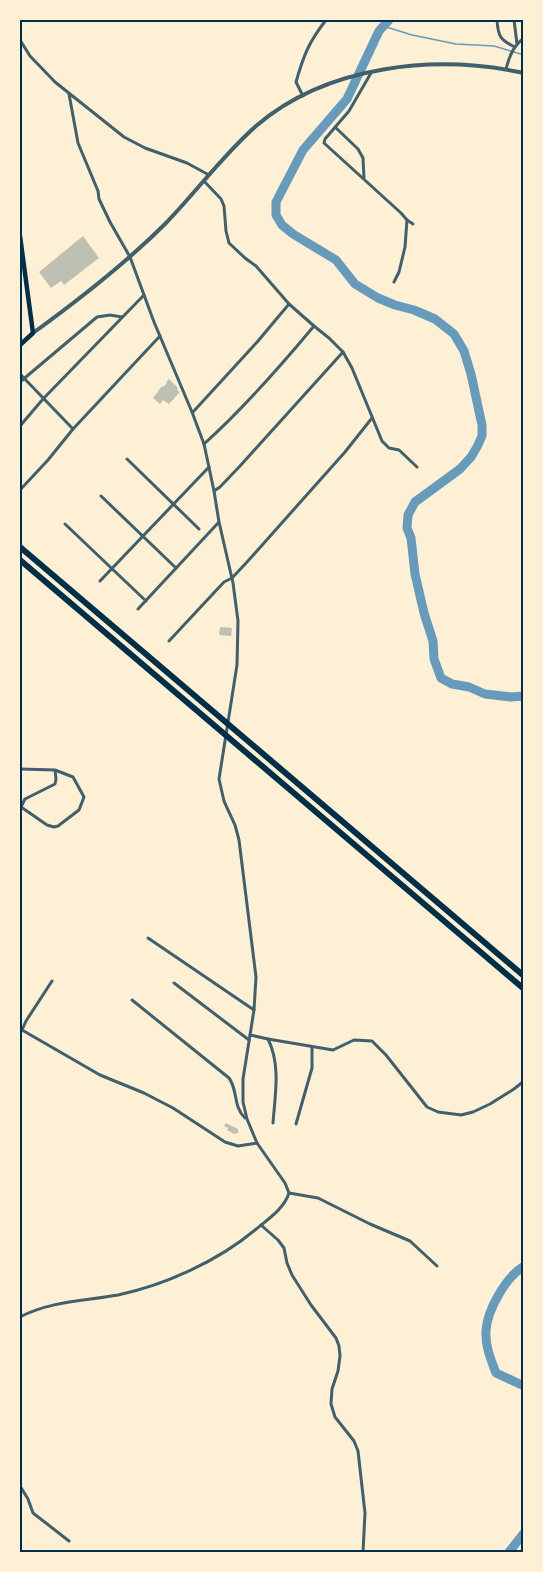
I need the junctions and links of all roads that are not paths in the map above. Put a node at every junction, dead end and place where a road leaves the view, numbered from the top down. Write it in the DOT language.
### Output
graph roads {
  1 [pos="326,20"];
  2 [pos="497,20"];
  3 [pos="514,20"];
  4 [pos="524,38"];
  5 [pos="20,40"];
  6 [pos="516,46"];
  7 [pos="506,69"];
  8 [pos="370,73"];
  9 [pos="524,73"];
  10 [pos="69,94"];
  11 [pos="303,96"];
  12 [pos="335,127"];
  13 [pos="209,175"];
  14 [pos="364,179"];
  15 [pos="204,181"];
  16 [pos="407,220"];
  17 [pos="413,224"];
  18 [pos="20,236"];
  19 [pos="130,257"];
  20 [pos="394,282"];
  21 [pos="144,295"];
  22 [pos="289,304"];
  23 [pos="122,317"];
  24 [pos="314,326"];
  25 [pos="33,333"];
  26 [pos="160,336"];
  27 [pos="20,345"];
  28 [pos="343,352"];
  29 [pos="20,375"];
  30 [pos="23,378"];
  31 [pos="20,382"];
  32 [pos="43,399"];
  33 [pos="192,412"];
  34 [pos="372,418"];
  35 [pos="20,426"];
  36 [pos="73,429"];
  37 [pos="204,444"];
  38 [pos="127,459"];
  39 [pos="209,467"];
  40 [pos="417,467"];
  41 [pos="20,490"];
  42 [pos="214,490"];
  43 [pos="101,496"];
  44 [pos="173,504"];
  45 [pos="219,522"];
  46 [pos="64,524"];
  47 [pos="199,529"];
  48 [pos="142,536"];
  49 [pos="20,547"];
  50 [pos="20,560"];
  51 [pos="112,568"];
  52 [pos="176,568"];
  53 [pos="232,578"];
  54 [pos="100,581"];
  55 [pos="146,601"];
  56 [pos="138,609"];
  57 [pos="169,641"];
  58 [pos="20,768"];
  59 [pos="54,770"];
  60 [pos="148,938"];
  61 [pos="524,976"];
  62 [pos="52,981"];
  63 [pos="174,983"];
  64 [pos="524,989"];
  65 [pos="132,1000"];
  66 [pos="254,1010"];
  67 [pos="250,1035"];
  68 [pos="249,1040"];
  69 [pos="268,1040"];
  70 [pos="312,1047"];
  71 [pos="524,1081"];
  72 [pos="247,1119"];
  73 [pos="273,1123"];
  74 [pos="296,1124"];
  75 [pos="257,1143"];
  76 [pos="289,1193"];
  77 [pos="261,1225"];
  78 [pos="437,1266"];
  79 [pos="20,1317"];
  80 [pos="20,1486"];
  81 [pos="69,1541"];
  82 [pos="363,1552"];
  1 -- 11 [label="street"];
  2 -- 6 [label="street"];
  3 -- 6 [label="street"];
  4 -- 6 [label="street"];
  5 -- 10 [label="street"];
  6 -- 7 [label="street"];
  7 -- 8 [label="street"];
  7 -- 9 [label="street"];
  8 -- 11 [label="street"];
  8 -- 12 [label="street"];
  10 -- 13 [label="street"];
  10 -- 19 [label="street"];
  11 -- 13 [label="street"];
  12 -- 14 [label="street"];
  12 -- 14 [label="street"];
  13 -- 15 [label="street"];
  14 -- 16 [label="street"];
  15 -- 19 [label="street"];
  15 -- 22 [label="street"];
  16 -- 17 [label="street"];
  16 -- 20 [label="street"];
  18 -- 25 [label="main road"];
  19 -- 21 [label="street"];
  19 -- 25 [label="street"];
  21 -- 23 [label="street"];
  21 -- 26 [label="street"];
  22 -- 24 [label="street"];
  22 -- 33 [label="street"];
  23 -- 30 [label="street"];
  23 -- 32 [label="street"];
  24 -- 28 [label="street"];
  24 -- 37 [label="street"];
  25 -- 27 [label="main road"];
  26 -- 33 [label="street"];
  26 -- 36 [label="street"];
  28 -- 34 [label="street"];
  28 -- 42 [label="street"];
  29 -- 30 [label="street"];
  30 -- 31 [label="street"];
  30 -- 32 [label="street"];
  32 -- 35 [label="street"];
  32 -- 36 [label="street"];
  33 -- 37 [label="street"];
  34 -- 40 [label="street"];
  34 -- 53 [label="street"];
  36 -- 41 [label="street"];
  37 -- 39 [label="street"];
  38 -- 44 [label="street"];
  39 -- 42 [label="street"];
  39 -- 44 [label="street"];
  42 -- 45 [label="street"];
  43 -- 48 [label="street"];
  44 -- 47 [label="street"];
  44 -- 48 [label="street"];
  45 -- 52 [label="street"];
  45 -- 53 [label="street"];
  46 -- 51 [label="street"];
  48 -- 51 [label="street"];
  48 -- 52 [label="street"];
  49 -- 61 [label="highway"];
  50 -- 64 [label="highway"];
  51 -- 54 [label="street"];
  51 -- 55 [label="street"];
  52 -- 55 [label="street"];
  53 -- 57 [label="street"];
  53 -- 66 [label="street"];
  55 -- 56 [label="street"];
  58 -- 59 [label="street"];
  59 -- 59 [label="street"];
  60 -- 66 [label="street"];
  62 -- 75 [label="street"];
  63 -- 68 [label="street"];
  65 -- 72 [label="street"];
  66 -- 67 [label="street"];
  67 -- 68 [label="street"];
  67 -- 69 [label="street"];
  68 -- 72 [label="street"];
  69 -- 70 [label="street"];
  69 -- 73 [label="street"];
  70 -- 71 [label="street"];
  70 -- 74 [label="street"];
  72 -- 75 [label="street"];
  75 -- 76 [label="street"];
  76 -- 77 [label="street"];
  76 -- 78 [label="street"];
  77 -- 79 [label="street"];
  77 -- 82 [label="street"];
  80 -- 81 [label="street"];
}
